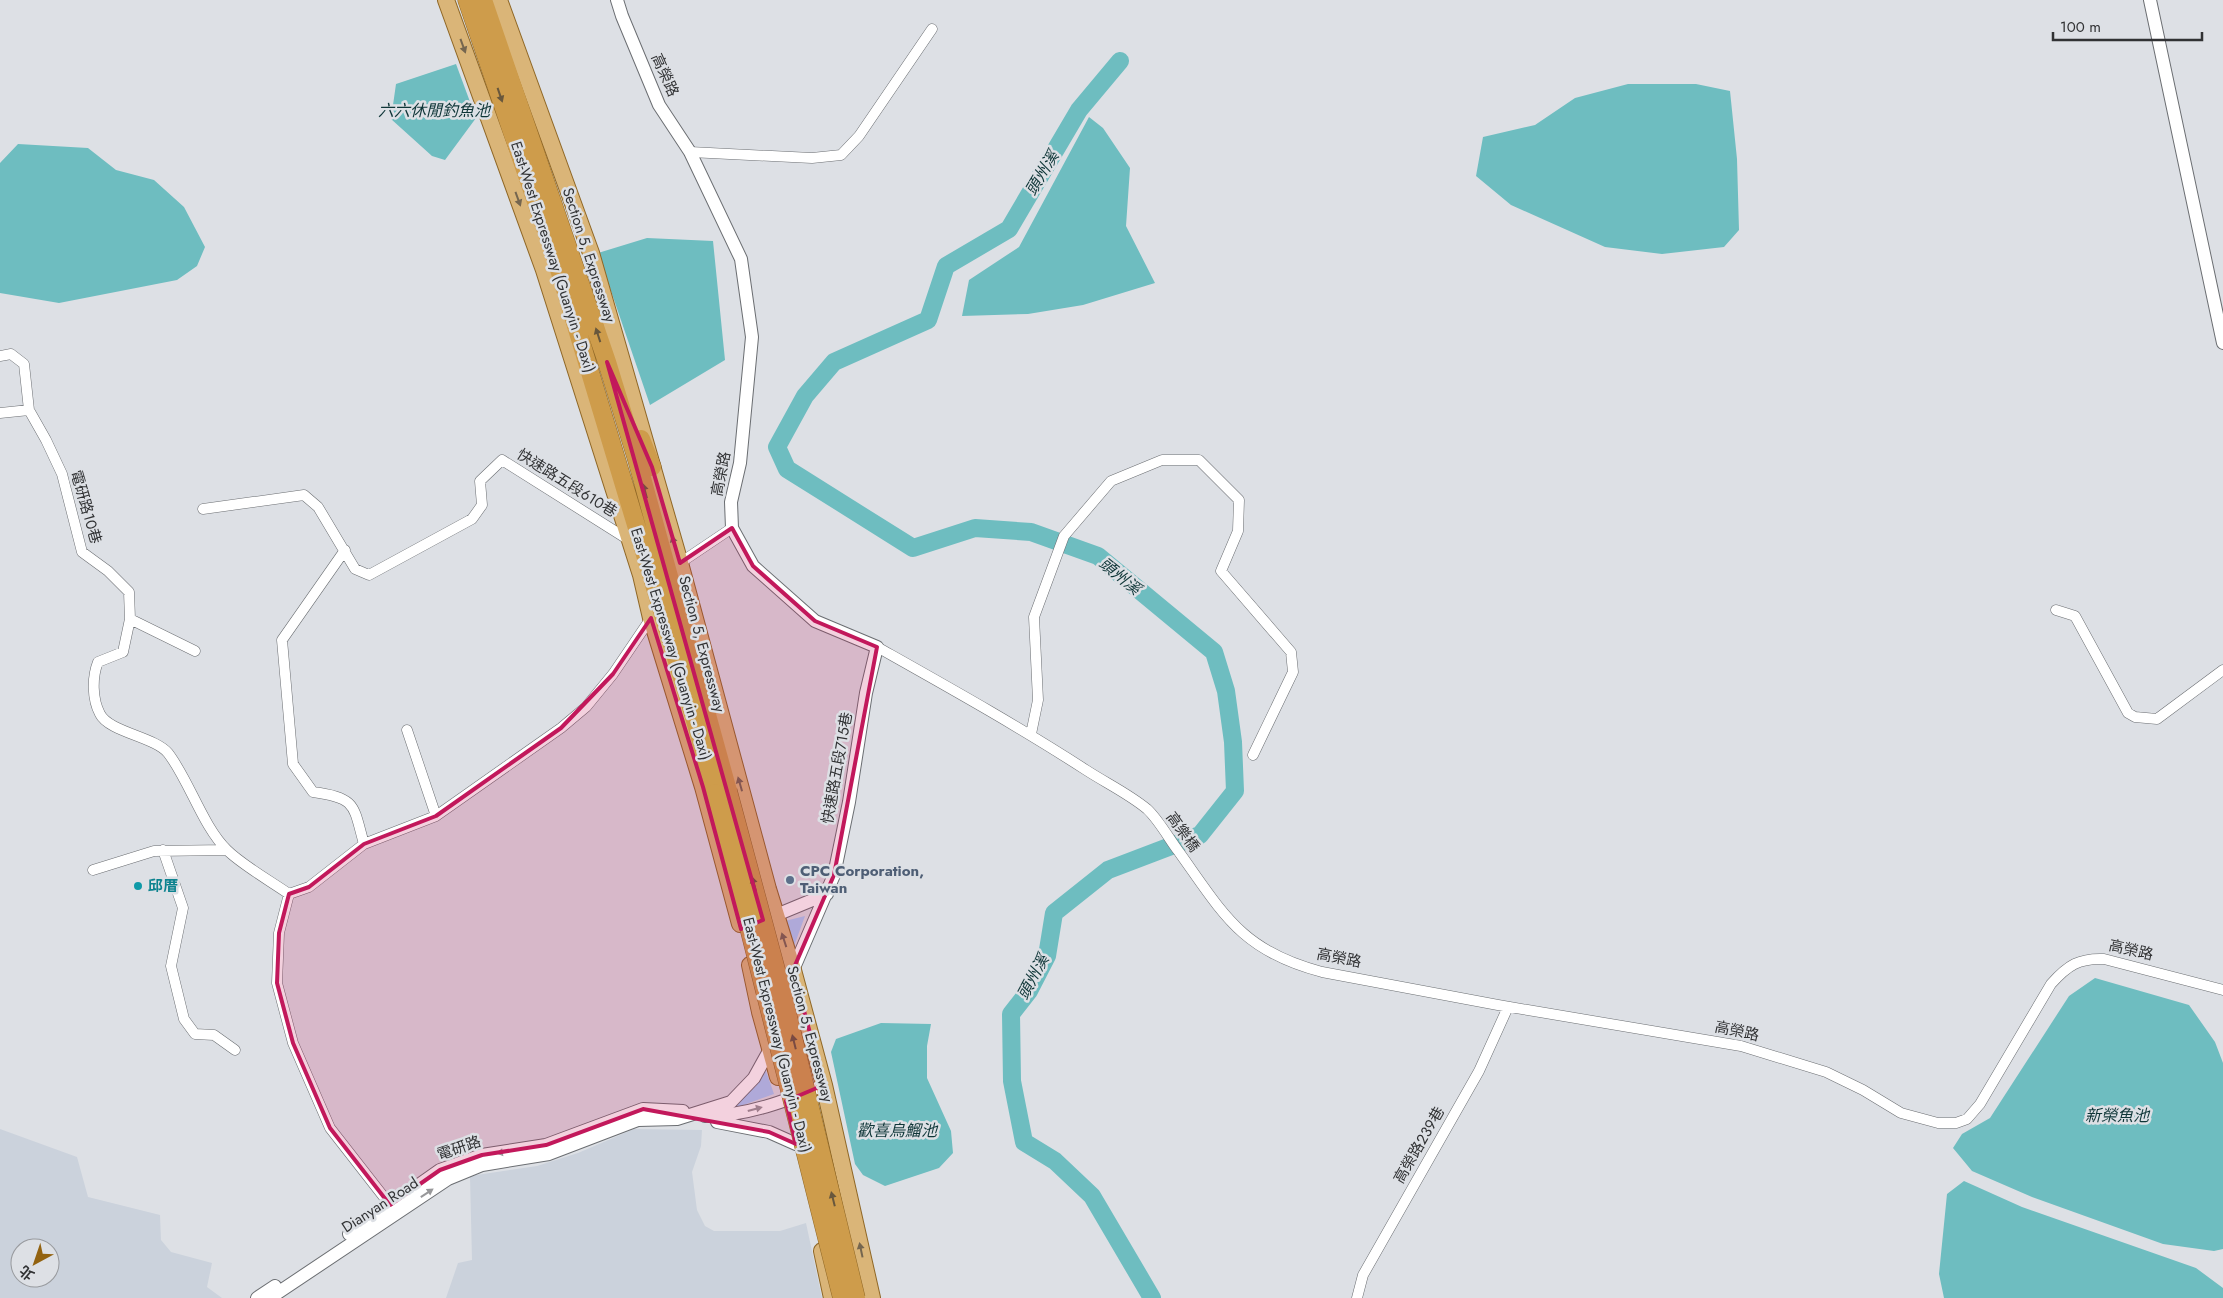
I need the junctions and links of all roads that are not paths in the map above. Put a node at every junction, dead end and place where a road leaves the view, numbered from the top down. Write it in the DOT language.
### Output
graph roads {
  1 [pos="446,0"];
  2 [pos="467,0"];
  3 [pos="483,0"];
  4 [pos="499,0"];
  5 [pos="617,0"];
  6 [pos="2150,0"];
  7 [pos="932,29"];
  8 [pos="690,152"];
  9 [pos="2223,343"];
  10 [pos="0,356"];
  11 [pos="585,356"];
  12 [pos="607,362"];
  13 [pos="29,410"];
  14 [pos="0,413"];
  15 [pos="652,466"];
  16 [pos="606,469"];
  17 [pos="203,509"];
  18 [pos="732,528"];
  19 [pos="629,540"];
  20 [pos="345,550"];
  21 [pos="680,563"];
  22 [pos="2056,610"];
  23 [pos="651,618"];
  24 [pos="130,619"];
  25 [pos="877,647"];
  26 [pos="195,651"];
  27 [pos="2223,670"];
  28 [pos="407,730"];
  29 [pos="1031,734"];
  30 [pos="1253,755"];
  31 [pos="1152,815"];
  32 [pos="436,816"];
  33 [pos="364,844"];
  34 [pos="163,850"];
  35 [pos="227,850"];
  36 [pos="1189,867"];
  37 [pos="93,870"];
  38 [pos="289,894"];
  39 [pos="827,894"];
  40 [pos="776,916"];
  41 [pos="741,929"];
  42 [pos="794,970"];
  43 [pos="2223,990"];
  44 [pos="1508,1007"];
  45 [pos="770,1049"];
  46 [pos="235,1050"];
  47 [pos="824,1085"];
  48 [pos="786,1101"];
  49 [pos="703,1112"];
  50 [pos="690,1116"];
  51 [pos="796,1144"];
  52 [pos="393,1209"];
  53 [pos="257,1298"];
  54 [pos="270,1298"];
  55 [pos="832,1298"];
  56 [pos="842,1298"];
  57 [pos="856,1298"];
  58 [pos="872,1298"];
  59 [pos="1357,1298"];
  1 -- 16 [label="main road, one-way"];
  2 -- 11 [label="highway, East-West Expressway (Guanyin - Daxi), one-way"];
  12 -- 3 [label="highway, East-West Expressway (Guanyin - Daxi), one-way"];
  4 -- 15 [label="main road, Section 5, Expressway"];
  5 -- 8 [label="street, 高榮路"];
  6 -- 9 [label="street"];
  7 -- 8 [label="street"];
  8 -- 18 [label="street, 高榮路"];
  10 -- 13 [label="street, 電研路10巷"];
  11 -- 16 [label="highway"];
  11 -- 56 [label="highway, East-West Expressway (Guanyin - Daxi), bridge"];
  12 -- 15 [label="highway"];
  57 -- 12 [label="highway, East-West Expressway (Guanyin - Daxi), one-way, bridge"];
  13 -- 14 [label="street"];
  13 -- 24 [label="street, 電研路10巷"];
  21 -- 15 [label="main road, Section 5, Expressway, one-way"];
  16 -- 19 [label="main road"];
  17 -- 20 [label="street"];
  18 -- 21 [label="street"];
  18 -- 25 [label="street, 高榮路"];
  19 -- 20 [label="street, 快速路五段610巷"];
  19 -- 23 [label="main road"];
  20 -- 33 [label="street"];
  40 -- 21 [label="main road, Section 5, Expressway, one-way"];
  22 -- 27 [label="street"];
  23 -- 32 [label="street"];
  23 -- 41 [label="main road"];
  24 -- 26 [label="street"];
  24 -- 35 [label="street, 電研路10巷"];
  25 -- 29 [label="street, 高榮路"];
  25 -- 39 [label="street, 快速路五段715巷"];
  28 -- 32 [label="street"];
  29 -- 30 [label="street"];
  29 -- 31 [label="street, 高榮路"];
  31 -- 36 [label="street, 高樂橋"];
  32 -- 33 [label="street"];
  33 -- 38 [label="street"];
  34 -- 35 [label="street"];
  34 -- 37 [label="street"];
  34 -- 46 [label="street"];
  35 -- 38 [label="street, 電研路10巷"];
  36 -- 44 [label="street, 高榮路"];
  38 -- 52 [label="street"];
  39 -- 40 [label="street"];
  39 -- 42 [label="street, 快速路五段715巷"];
  40 -- 41 [label="street"];
  42 -- 40 [label="main road, Section 5, Expressway, one-way"];
  41 -- 45 [label="main road"];
  42 -- 47 [label="main road, Section 5, Expressway"];
  43 -- 44 [label="street, 高榮路"];
  44 -- 59 [label="street, 高榮路239巷"];
  45 -- 48 [label="main road"];
  45 -- 49 [label="street, Dianyan Road"];
  47 -- 48 [label="street, Dianyan Road"];
  58 -- 47 [label="main road, Section 5, Expressway, one-way"];
  50 -- 48 [label="street, Dianyan Road, one-way"];
  48 -- 51 [label="main road"];
  49 -- 50 [label="street, Dianyan Road"];
  49 -- 52 [label="street, 電研路, one-way"];
  50 -- 51 [label="street"];
  52 -- 50 [label="street, Dianyan Road, one-way"];
  51 -- 55 [label="main road"];
  52 -- 53 [label="street, 電研路"];
  52 -- 54 [label="street, Dianyan Road"];
}
